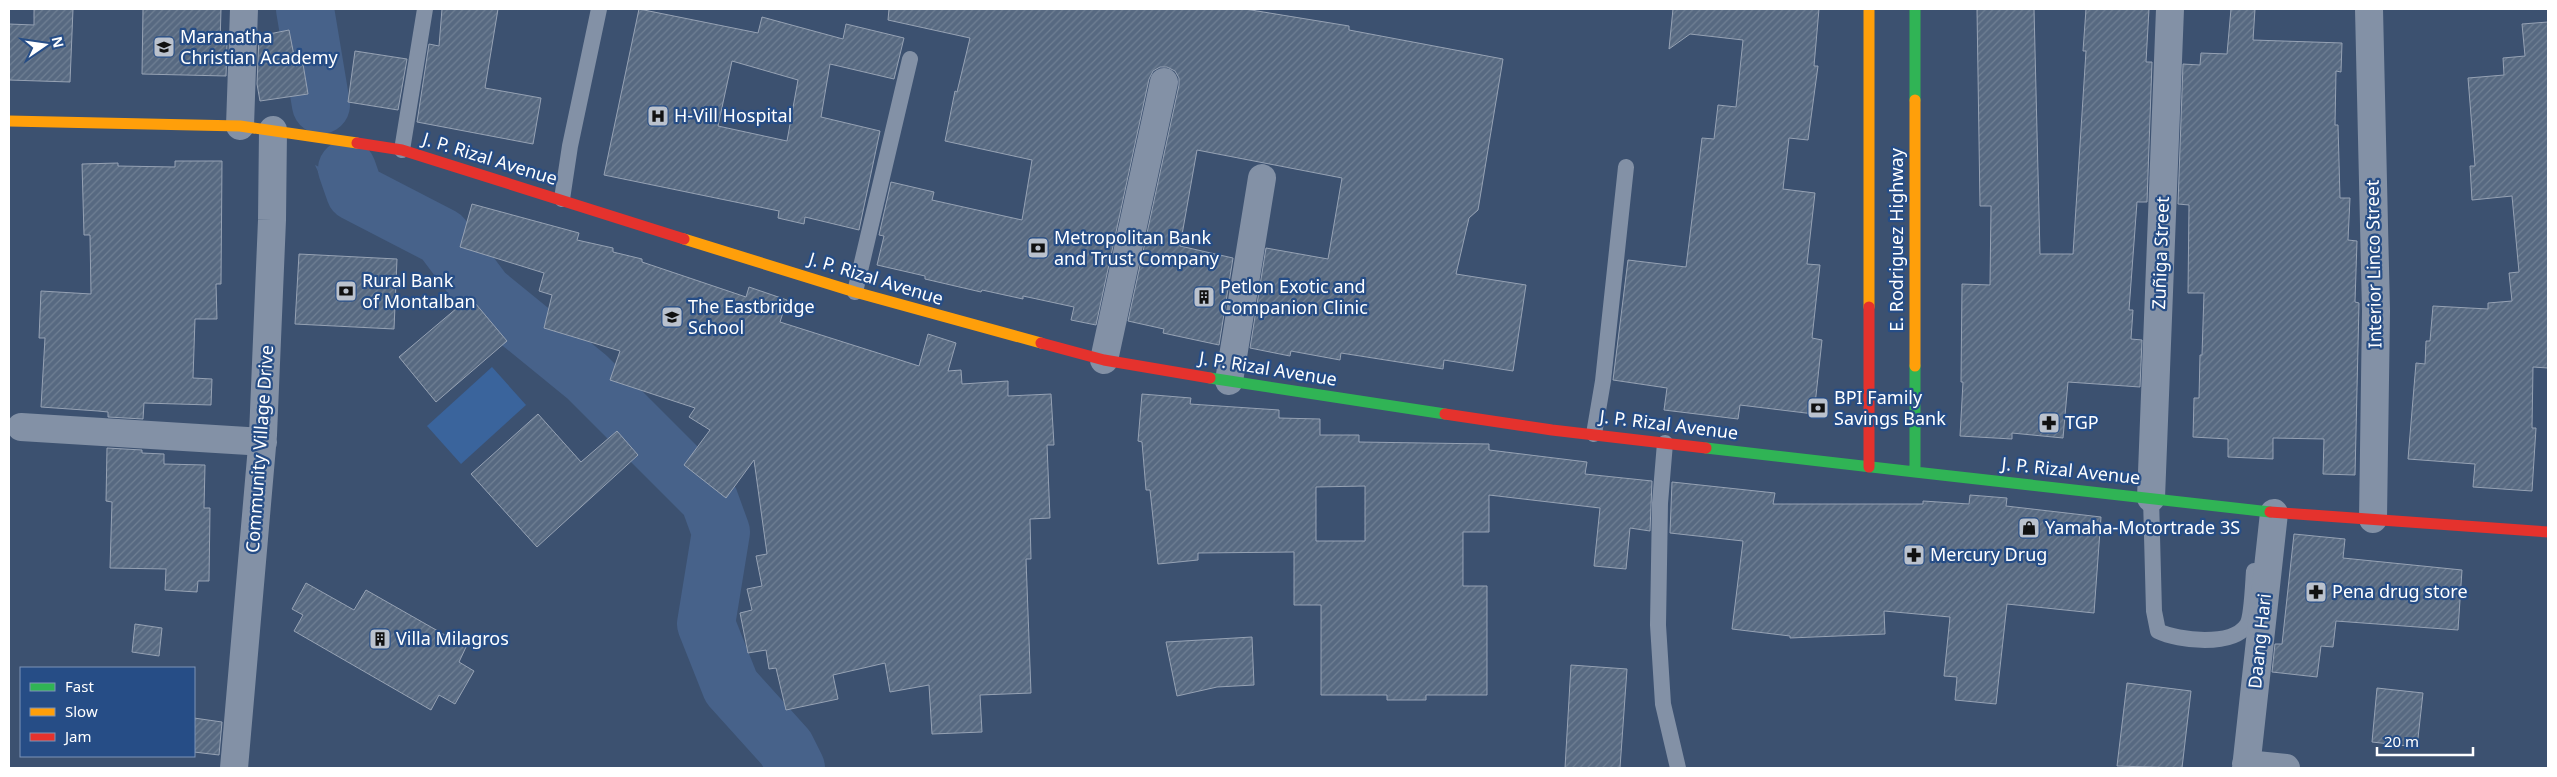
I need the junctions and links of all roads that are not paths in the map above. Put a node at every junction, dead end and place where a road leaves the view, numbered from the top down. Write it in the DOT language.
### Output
graph roads {
  1 [pos="244,9"];
  2 [pos="425,9"];
  3 [pos="599,9"];
  4 [pos="1869,9"];
  5 [pos="1915,9"];
  6 [pos="2170,9"];
  7 [pos="2369,9"];
  8 [pos="910,59"];
  9 [pos="1164,82"];
  10 [pos="9,121"];
  11 [pos="240,126"];
  12 [pos="273,130"];
  13 [pos="402,150"];
  14 [pos="1626,167"];
  15 [pos="1262,178"];
  16 [pos="562,199"];
  17 [pos="855,292"];
  18 [pos="1104,360"];
  19 [pos="1228,381"];
  20 [pos="21,427"];
  21 [pos="1594,434"];
  22 [pos="263,442"];
  23 [pos="1665,443"];
  24 [pos="1869,467"];
  25 [pos="1915,472"];
  26 [pos="2152,498"];
  27 [pos="2267,512"];
  28 [pos="2374,520"];
  29 [pos="2548,532"];
  30 [pos="2246,766"];
  31 [pos="234,768"];
  32 [pos="1678,768"];
  33 [pos="2286,768"];
  1 -- 11 [label="street"];
  2 -- 13 [label="lane"];
  3 -- 16 [label="lane"];
  4 -- 24 [label="main road, E. Rodriguez Highway"];
  5 -- 25 [label="main road, E. Rodriguez Highway"];
  6 -- 26 [label="street, Zuñiga Street"];
  7 -- 28 [label="street, Interior Linco Street"];
  8 -- 17 [label="lane"];
  9 -- 18 [label="street"];
  10 -- 11 [label="main road, J. P. Rizal Avenue"];
  11 -- 12 [label="main road, J. P. Rizal Avenue"];
  12 -- 13 [label="main road, J. P. Rizal Avenue"];
  12 -- 22 [label="street, Community Village Drive"];
  13 -- 16 [label="main road, J. P. Rizal Avenue"];
  14 -- 21 [label="lane"];
  15 -- 19 [label="street"];
  16 -- 17 [label="main road, J. P. Rizal Avenue"];
  17 -- 18 [label="main road, J. P. Rizal Avenue"];
  18 -- 19 [label="main road, J. P. Rizal Avenue"];
  19 -- 21 [label="main road, J. P. Rizal Avenue"];
  20 -- 22 [label="street"];
  21 -- 23 [label="main road, J. P. Rizal Avenue"];
  22 -- 31 [label="street, Community Village Drive"];
  23 -- 24 [label="main road, J. P. Rizal Avenue"];
  23 -- 32 [label="lane"];
  24 -- 25 [label="main road, J. P. Rizal Avenue"];
  25 -- 26 [label="main road, J. P. Rizal Avenue"];
  26 -- 27 [label="main road, J. P. Rizal Avenue"];
  26 -- 27 [label="lane"];
  27 -- 28 [label="main road, J. P. Rizal Avenue"];
  27 -- 30 [label="street, Daang Hari"];
  28 -- 29 [label="main road, J. P. Rizal Avenue"];
  30 -- 33 [label="street"];
}
